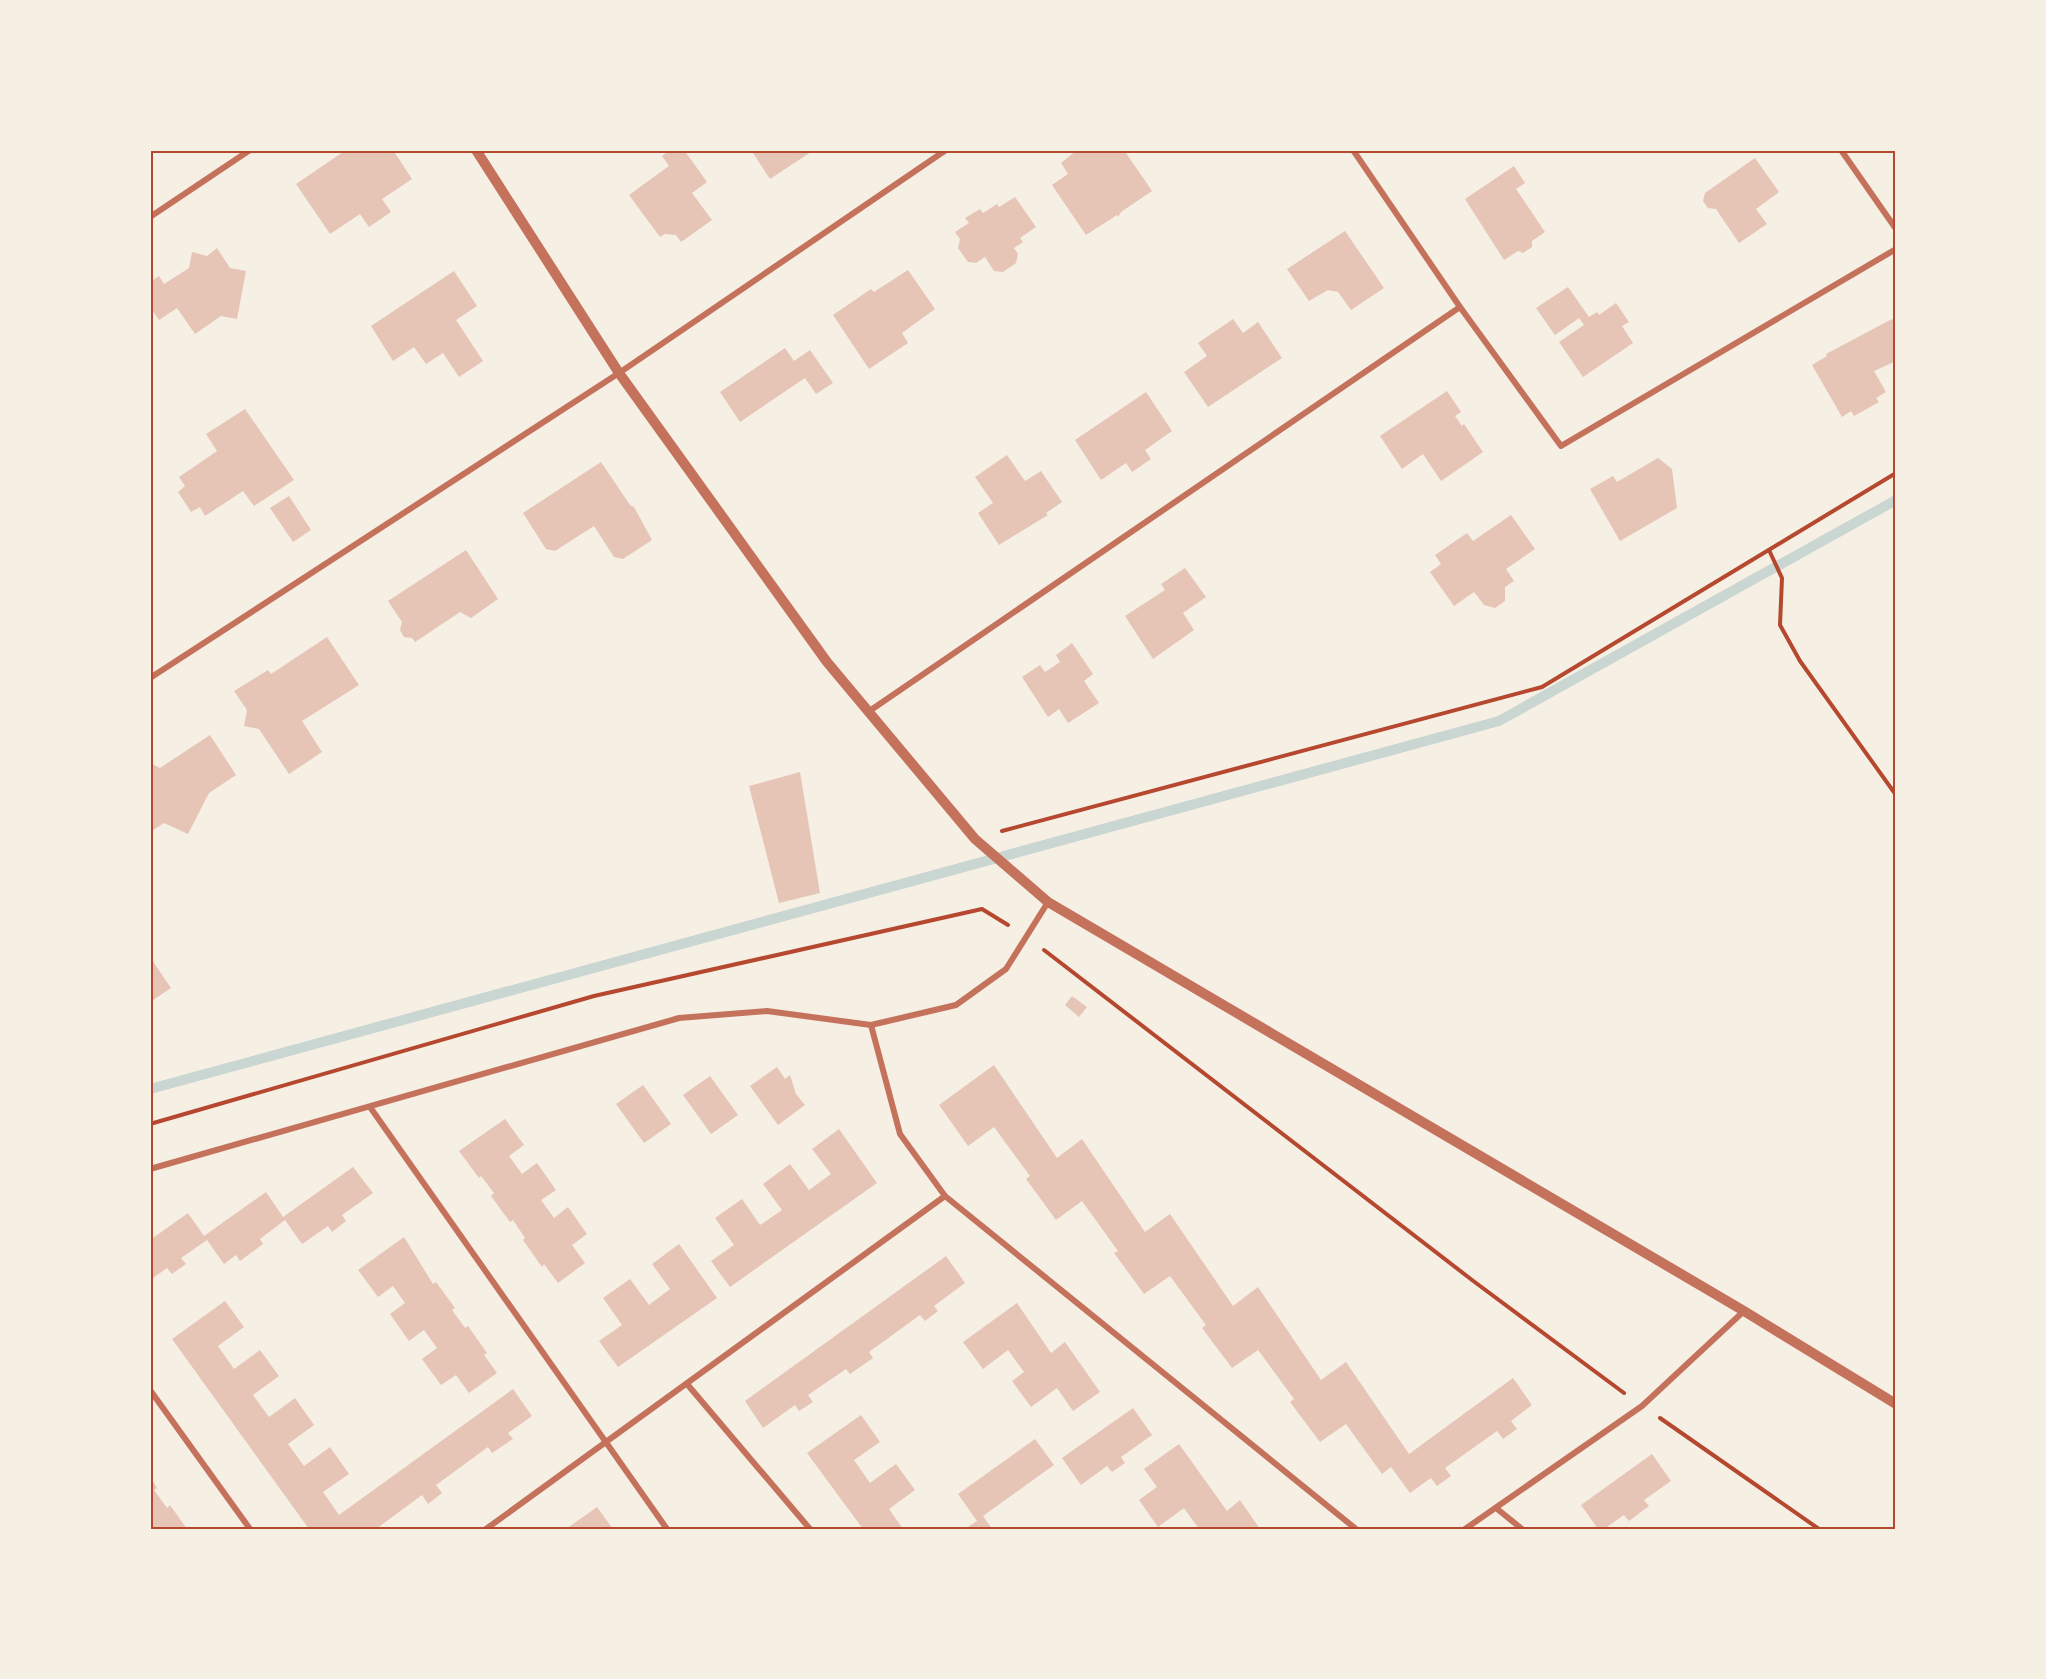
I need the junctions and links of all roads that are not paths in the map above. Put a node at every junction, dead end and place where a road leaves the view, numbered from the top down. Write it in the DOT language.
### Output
graph roads {
  1 [pos="250,150"];
  2 [pos="477,150"];
  3 [pos="946,150"];
  4 [pos="1353,150"];
  5 [pos="1841,150"];
  6 [pos="150,217"];
  7 [pos="1896,230"];
  8 [pos="1896,249"];
  9 [pos="1460,307"];
  10 [pos="619,373"];
  11 [pos="150,678"];
  12 [pos="867,712"];
  13 [pos="1048,902"];
  14 [pos="871,1025"];
  15 [pos="370,1107"];
  16 [pos="150,1169"];
  17 [pos="945,1196"];
  18 [pos="1744,1311"];
  19 [pos="687,1384"];
  20 [pos="150,1390"];
  21 [pos="1896,1404"];
  22 [pos="607,1442"];
  23 [pos="1496,1508"];
  24 [pos="250,1529"];
  25 [pos="486,1529"];
  26 [pos="667,1529"];
  27 [pos="810,1529"];
  28 [pos="1356,1529"];
  29 [pos="1465,1529"];
  30 [pos="1522,1529"];
  1 -- 6 [label="street"];
  2 -- 10 [label="street"];
  3 -- 10 [label="street"];
  4 -- 9 [label="street"];
  5 -- 7 [label="street"];
  8 -- 9 [label="street"];
  9 -- 12 [label="street"];
  10 -- 11 [label="street"];
  10 -- 12 [label="street"];
  12 -- 13 [label="street"];
  13 -- 14 [label="street"];
  13 -- 18 [label="street"];
  14 -- 15 [label="street"];
  14 -- 17 [label="street"];
  15 -- 16 [label="street"];
  15 -- 22 [label="street"];
  17 -- 19 [label="street"];
  17 -- 28 [label="street"];
  18 -- 21 [label="street"];
  18 -- 23 [label="street"];
  19 -- 22 [label="street"];
  19 -- 27 [label="street"];
  20 -- 24 [label="street"];
  22 -- 25 [label="street"];
  22 -- 26 [label="street"];
  23 -- 29 [label="street"];
  23 -- 30 [label="street"];
}
